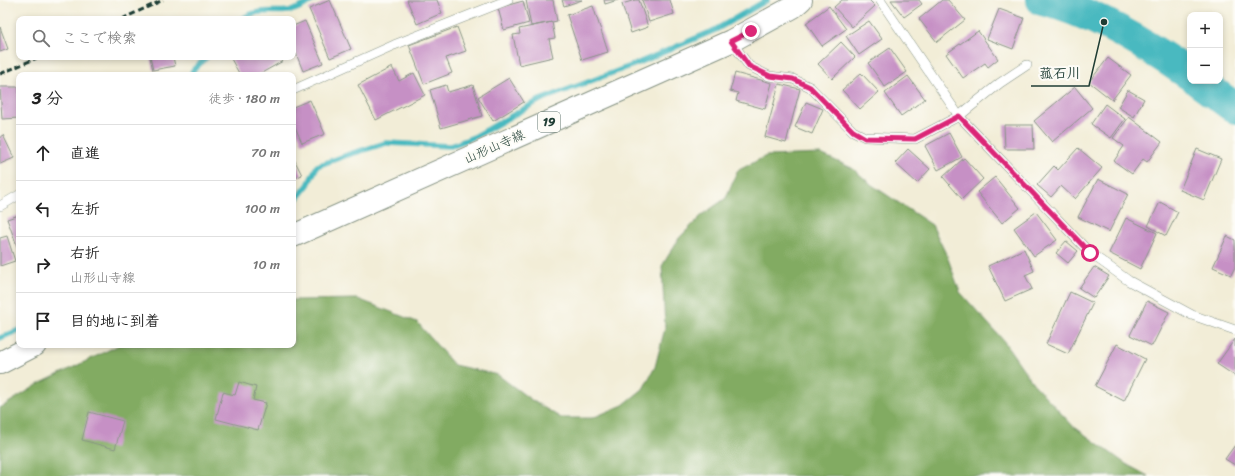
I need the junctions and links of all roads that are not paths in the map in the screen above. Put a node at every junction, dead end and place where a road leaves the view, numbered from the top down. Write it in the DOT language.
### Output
graph roads {
  1 [pos="508,0"];
  2 [pos="801,0"];
  3 [pos="880,0"];
  4 [pos="731,41"];
  5 [pos="1027,65"];
  6 [pos="296,89"];
  7 [pos="959,116"];
  8 [pos="16,197"];
  9 [pos="0,206"];
  10 [pos="296,235"];
  11 [pos="1235,330"];
  12 [pos="29,348"];
  13 [pos="0,363"];
  1 -- 6 [label="lane"];
  2 -- 4 [label="main road, 山形山寺線 / 19"];
  3 -- 7 [label="lane"];
  4 -- 7 [label="lane"];
  4 -- 10 [label="main road, 山形山寺線 / 19"];
  5 -- 7 [label="lane"];
  7 -- 11 [label="lane"];
  8 -- 9 [label="lane"];
  12 -- 13 [label="main road"];
}
